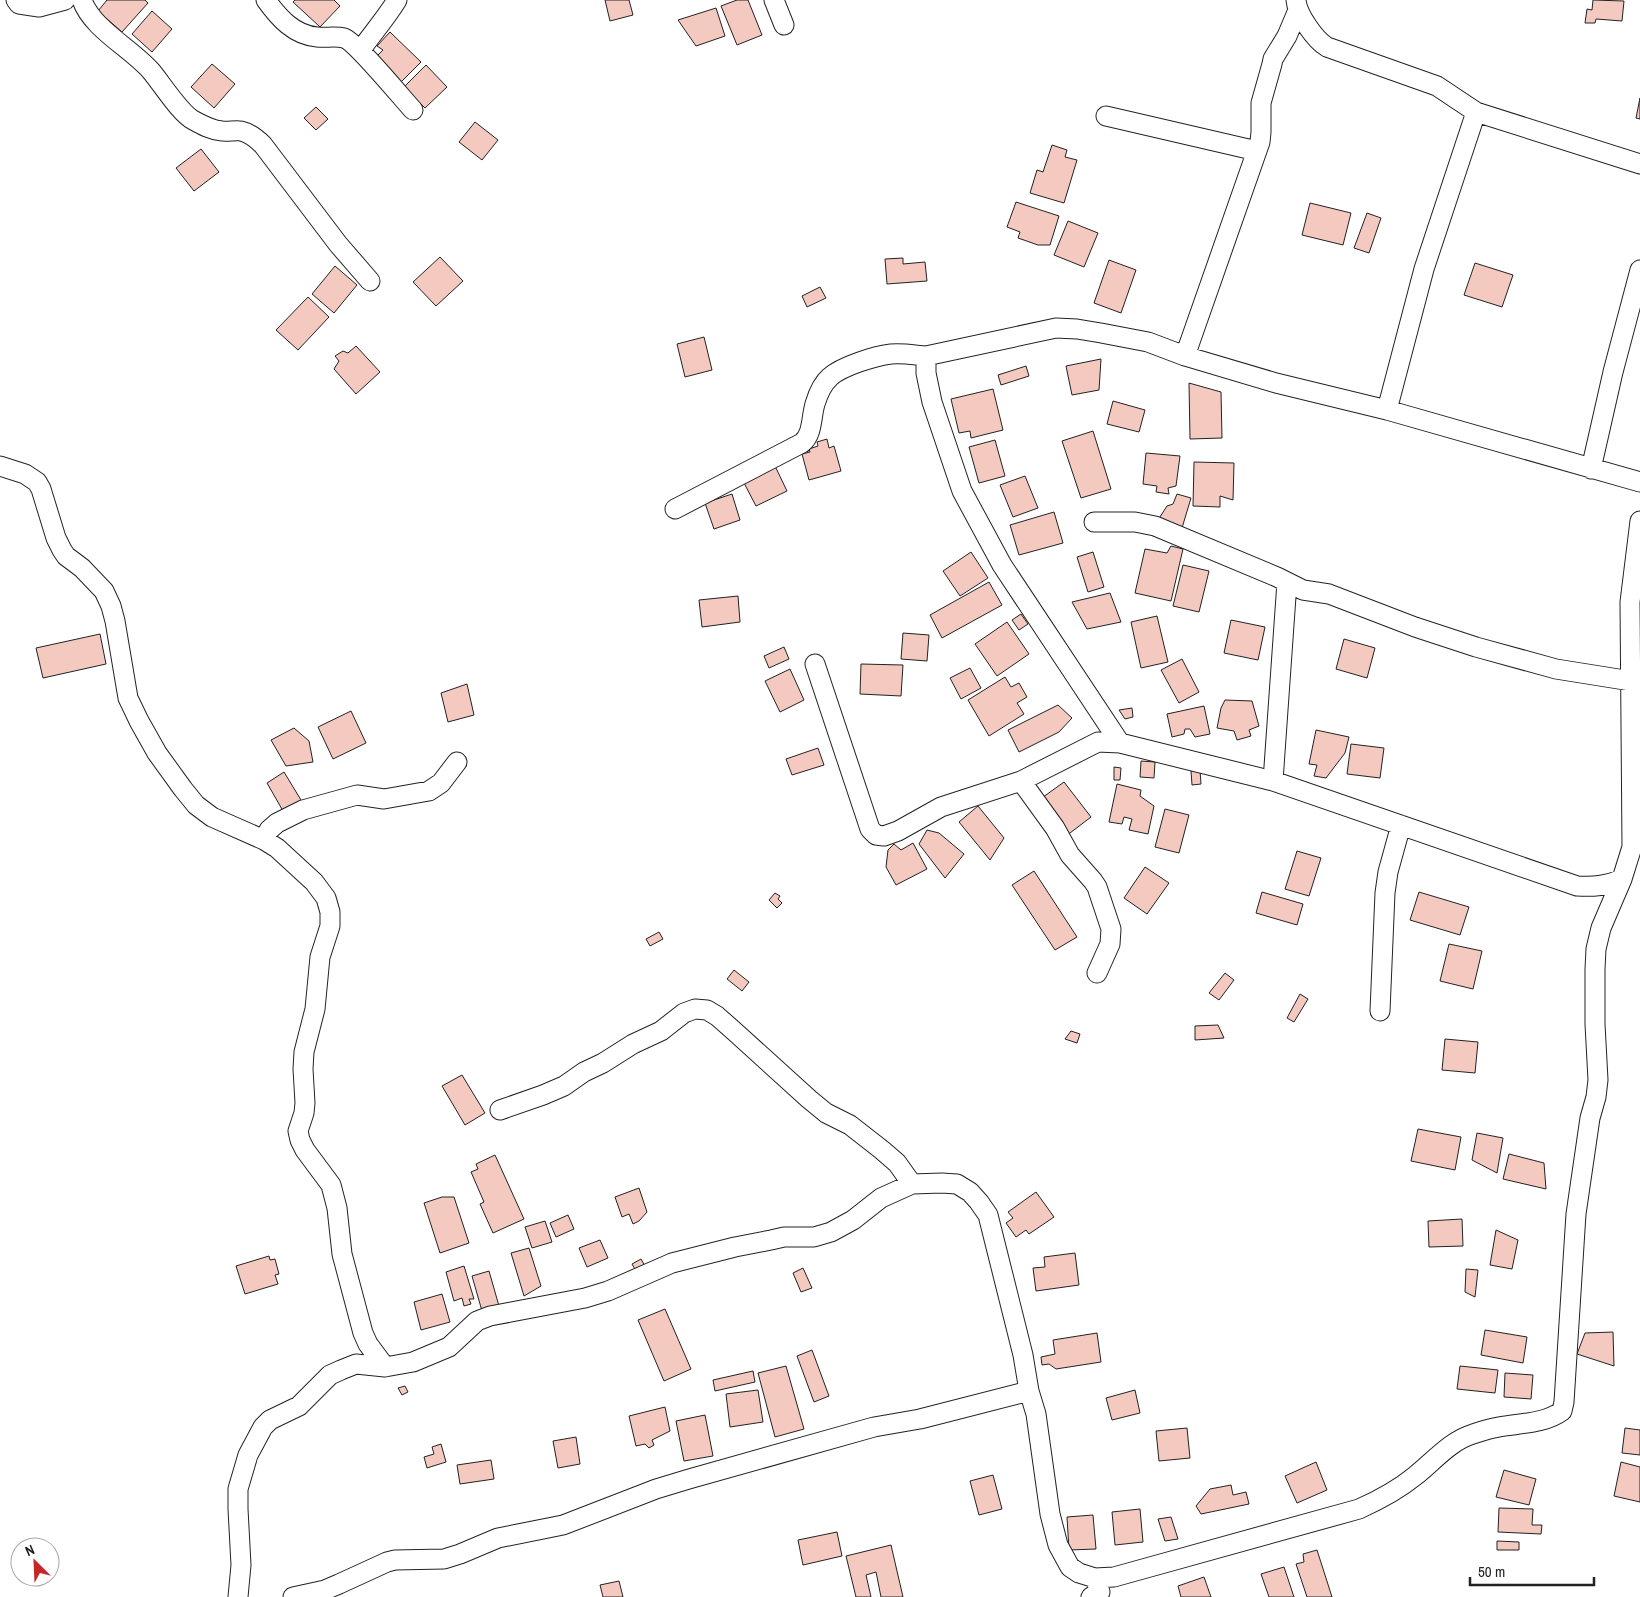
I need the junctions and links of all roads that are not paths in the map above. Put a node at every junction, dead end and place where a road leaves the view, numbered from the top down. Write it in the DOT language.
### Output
graph roads {
  1 [pos="16,0"];
  2 [pos="65,0"];
  3 [pos="82,0"];
  4 [pos="266,0"];
  5 [pos="397,0"];
  6 [pos="774,0"];
  7 [pos="1297,5"];
  8 [pos="784,24"];
  9 [pos="360,51"];
  10 [pos="413,110"];
  11 [pos="1476,112"];
  12 [pos="1106,116"];
  13 [pos="1257,151"];
  14 [pos="1640,164"];
  15 [pos="1640,270"];
  16 [pos="370,281"];
  17 [pos="926,356"];
  18 [pos="1185,356"];
  19 [pos="1387,410"];
  20 [pos="0,466"];
  21 [pos="1591,469"];
  22 [pos="1640,482"];
  23 [pos="675,509"];
  24 [pos="1640,521"];
  25 [pos="1094,522"];
  26 [pos="1287,582"];
  27 [pos="815,664"];
  28 [pos="1631,681"];
  29 [pos="1120,743"];
  30 [pos="456,762"];
  31 [pos="1021,781"];
  32 [pos="1273,781"];
  33 [pos="1401,826"];
  34 [pos="264,840"];
  35 [pos="1622,879"];
  36 [pos="1577,886"];
  37 [pos="1606,914"];
  38 [pos="1097,973"];
  39 [pos="1380,1011"];
  40 [pos="500,1110"];
  41 [pos="912,1184"];
  42 [pos="385,1367"];
  43 [pos="1029,1391"];
  44 [pos="1095,1578"];
  45 [pos="238,1597"];
  46 [pos="293,1597"];
  47 [pos="1091,1597"];
  1 -- 2 [label="street"];
  3 -- 16 [label="street"];
  4 -- 9 [label="street"];
  5 -- 9 [label="street"];
  6 -- 8 [label="street"];
  7 -- 11 [label="street"];
  7 -- 13 [label="street"];
  9 -- 10 [label="street"];
  11 -- 14 [label="street"];
  11 -- 19 [label="street"];
  12 -- 13 [label="street"];
  13 -- 18 [label="street"];
  15 -- 21 [label="street"];
  17 -- 18 [label="street"];
  17 -- 23 [label="street"];
  17 -- 29 [label="street"];
  18 -- 19 [label="street"];
  19 -- 21 [label="street"];
  20 -- 34 [label="street"];
  21 -- 22 [label="street"];
  24 -- 28 [label="street"];
  25 -- 26 [label="street"];
  26 -- 28 [label="street"];
  26 -- 32 [label="street"];
  27 -- 31 [label="street"];
  28 -- 35 [label="street"];
  29 -- 31 [label="street"];
  29 -- 32 [label="street"];
  30 -- 34 [label="street"];
  31 -- 38 [label="street"];
  32 -- 33 [label="street"];
  33 -- 36 [label="street"];
  33 -- 39 [label="street"];
  34 -- 42 [label="street"];
  35 -- 36 [label="street"];
  35 -- 37 [label="street"];
  36 -- 37 [label="street"];
  37 -- 44 [label="street"];
  40 -- 41 [label="street"];
  41 -- 42 [label="street"];
  41 -- 43 [label="street"];
  42 -- 45 [label="street"];
  43 -- 44 [label="street"];
  43 -- 46 [label="street"];
  44 -- 47 [label="street"];
}
